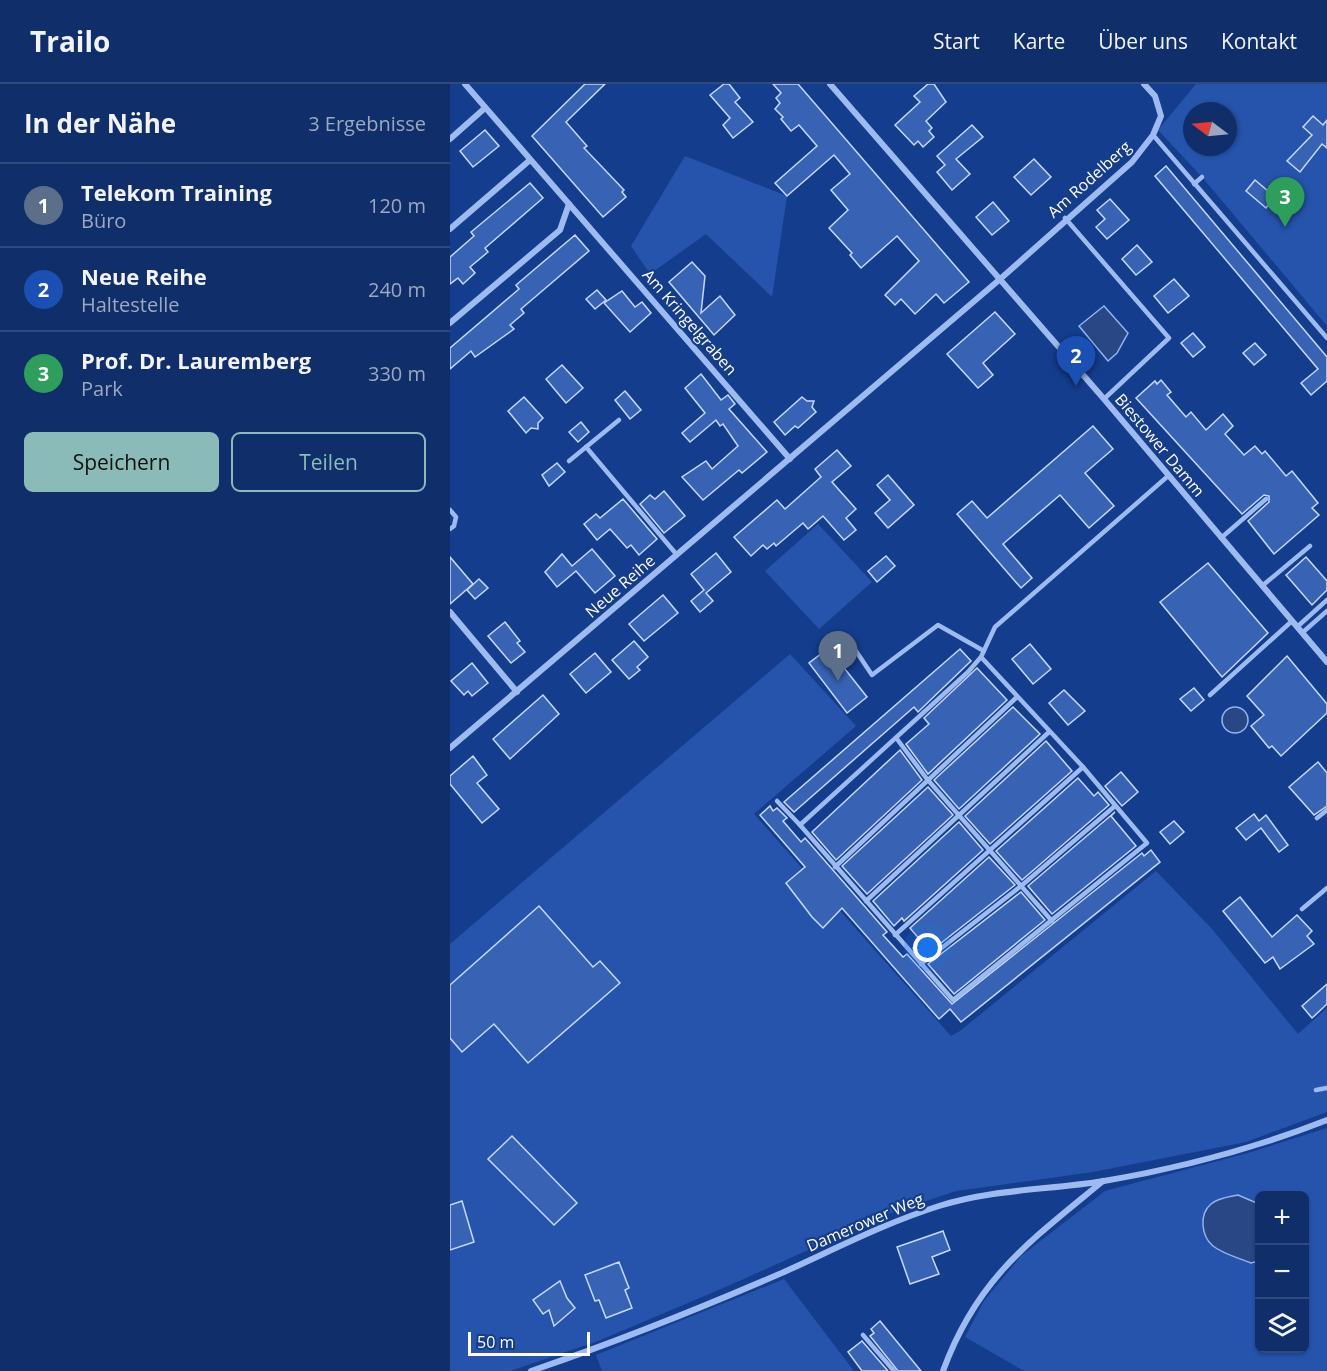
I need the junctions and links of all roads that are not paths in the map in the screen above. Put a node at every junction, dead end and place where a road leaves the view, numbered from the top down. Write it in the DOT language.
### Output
graph roads {
  1 [pos="465,84"];
  2 [pos="830,84"];
  3 [pos="1144,84"];
  4 [pos="485,108"];
  5 [pos="1153,135"];
  6 [pos="450,138"];
  7 [pos="530,160"];
  8 [pos="1202,177"];
  9 [pos="1194,184"];
  10 [pos="569,204"];
  11 [pos="1065,218"];
  12 [pos="450,229"];
  13 [pos="999,280"];
  14 [pos="450,323"];
  15 [pos="1327,338"];
  16 [pos="1104,399"];
  17 [pos="619,420"];
  18 [pos="586,447"];
  19 [pos="790,459"];
  20 [pos="569,461"];
  21 [pos="1168,476"];
  22 [pos="1266,499"];
  23 [pos="450,510"];
  24 [pos="450,529"];
  25 [pos="1221,538"];
  26 [pos="1310,546"];
  27 [pos="677,555"];
  28 [pos="1262,586"];
  29 [pos="1327,600"];
  30 [pos="1327,611"];
  31 [pos="450,612"];
  32 [pos="1294,624"];
  33 [pos="1302,633"];
  34 [pos="846,636"];
  35 [pos="984,651"];
  36 [pos="981,657"];
  37 [pos="1327,662"];
  38 [pos="517,692"];
  39 [pos="1210,695"];
  40 [pos="1017,697"];
  41 [pos="1049,732"];
  42 [pos="897,739"];
  43 [pos="450,748"];
  44 [pos="1083,767"];
  45 [pos="927,779"];
  46 [pos="777,801"];
  47 [pos="1115,806"];
  48 [pos="1327,810"];
  49 [pos="958,814"];
  50 [pos="1317,818"];
  51 [pos="800,825"];
  52 [pos="991,850"];
  53 [pos="835,867"];
  54 [pos="1021,886"];
  55 [pos="1327,888"];
  56 [pos="866,901"];
  57 [pos="1302,909"];
  58 [pos="1052,921"];
  59 [pos="895,934"];
  60 [pos="921,964"];
  61 [pos="1327,1088"];
  62 [pos="1316,1090"];
  63 [pos="1327,1120"];
  64 [pos="1103,1181"];
  65 [pos="863,1335"];
  66 [pos="531,1371"];
  67 [pos="894,1371"];
  68 [pos="943,1371"];
  1 -- 4 [label="street, Am Kringelgraben"];
  2 -- 13 [label="street, Biestower Damm"];
  3 -- 5 [label="street, Am Rodelberg"];
  4 -- 6 [label="street"];
  4 -- 7 [label="street, Am Kringelgraben"];
  5 -- 9 [label="lane"];
  5 -- 11 [label="street, Am Rodelberg"];
  7 -- 10 [label="street, Am Kringelgraben"];
  7 -- 12 [label="street"];
  8 -- 9 [label="lane"];
  9 -- 15 [label="lane"];
  10 -- 14 [label="street"];
  10 -- 19 [label="street, Am Kringelgraben"];
  11 -- 13 [label="street, Am Rodelberg"];
  11 -- 16 [label="lane"];
  13 -- 16 [label="street, Biestower Damm"];
  13 -- 19 [label="street, Neue Reihe"];
  16 -- 21 [label="street, Biestower Damm"];
  17 -- 18 [label="lane"];
  18 -- 20 [label="lane"];
  18 -- 27 [label="lane"];
  19 -- 27 [label="street, Neue Reihe"];
  21 -- 25 [label="street, Biestower Damm"];
  21 -- 35 [label="lane"];
  22 -- 25 [label="lane"];
  23 -- 24 [label="lane"];
  25 -- 28 [label="street, Biestower Damm"];
  26 -- 28 [label="lane"];
  27 -- 38 [label="street, Neue Reihe"];
  28 -- 32 [label="street, Biestower Damm"];
  29 -- 32 [label="lane"];
  30 -- 33 [label="lane"];
  31 -- 38 [label="street"];
  32 -- 33 [label="street, Biestower Damm"];
  32 -- 39 [label="lane"];
  33 -- 37 [label="street, Biestower Damm"];
  34 -- 35 [label="lane"];
  35 -- 36 [label="lane"];
  36 -- 40 [label="lane"];
  36 -- 42 [label="lane"];
  38 -- 43 [label="street, Neue Reihe"];
  40 -- 41 [label="lane"];
  40 -- 45 [label="lane"];
  41 -- 44 [label="lane"];
  41 -- 49 [label="lane"];
  42 -- 45 [label="lane"];
  42 -- 51 [label="lane"];
  44 -- 47 [label="lane"];
  44 -- 52 [label="lane"];
  45 -- 49 [label="lane"];
  45 -- 53 [label="lane"];
  46 -- 51 [label="lane"];
  47 -- 54 [label="lane"];
  47 -- 58 [label="lane"];
  48 -- 50 [label="lane"];
  49 -- 52 [label="lane"];
  49 -- 56 [label="lane"];
  51 -- 53 [label="lane"];
  52 -- 54 [label="lane"];
  52 -- 59 [label="lane"];
  53 -- 56 [label="lane"];
  54 -- 58 [label="lane"];
  54 -- 60 [label="lane"];
  55 -- 57 [label="lane"];
  56 -- 59 [label="lane"];
  58 -- 60 [label="lane"];
  59 -- 60 [label="lane"];
  61 -- 62 [label="lane"];
  63 -- 64 [label="street, Damerower Weg"];
  64 -- 66 [label="street, Damerower Weg"];
  64 -- 68 [label="street"];
  65 -- 67 [label="lane"];
}
